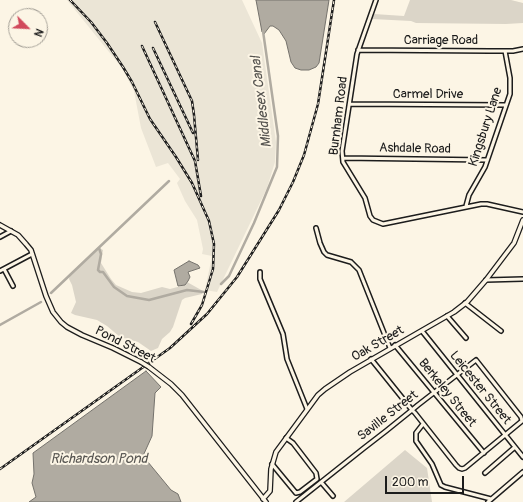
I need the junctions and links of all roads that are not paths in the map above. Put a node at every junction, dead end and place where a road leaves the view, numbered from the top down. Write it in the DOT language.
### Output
graph roads {
  1 [pos="376,0"];
  2 [pos="523,49"];
  3 [pos="358,50"];
  4 [pos="504,51"];
  5 [pos="350,104"];
  6 [pos="506,105"];
  7 [pos="343,158"];
  8 [pos="487,160"];
  9 [pos="466,206"];
  10 [pos="523,212"];
  11 [pos="523,220"];
  12 [pos="0,225"];
  13 [pos="316,228"];
  14 [pos="11,231"];
  15 [pos="0,237"];
  16 [pos="32,254"];
  17 [pos="4,269"];
  18 [pos="0,271"];
  19 [pos="260,272"];
  20 [pos="523,279"];
  21 [pos="486,280"];
  22 [pos="13,286"];
  23 [pos="465,303"];
  24 [pos="447,316"];
  25 [pos="422,331"];
  26 [pos="501,331"];
  27 [pos="466,338"];
  28 [pos="395,345"];
  29 [pos="390,348"];
  30 [pos="371,359"];
  31 [pos="457,375"];
  32 [pos="434,392"];
  33 [pos="307,409"];
  34 [pos="412,410"];
  35 [pos="423,424"];
  36 [pos="506,435"];
  37 [pos="286,438"];
  38 [pos="515,447"];
  39 [pos="484,453"];
  40 [pos="523,457"];
  41 [pos="272,464"];
  42 [pos="523,472"];
  43 [pos="484,473"];
  44 [pos="280,474"];
  45 [pos="270,477"];
  46 [pos="321,482"];
  47 [pos="333,496"];
  48 [pos="491,499"];
  49 [pos="265,500"];
  50 [pos="298,501"];
  51 [pos="488,502"];
  1 -- 3 [label="street, Burnham Road"];
  2 -- 4 [label="street, Carriage Road"];
  3 -- 4 [label="street, Carriage Road"];
  3 -- 5 [label="street, Burnham Road"];
  4 -- 6 [label="street, Kingsbury Lane"];
  5 -- 6 [label="street, Carmel Drive"];
  5 -- 7 [label="street, Burnham Road"];
  6 -- 8 [label="street, Kingsbury Lane"];
  7 -- 8 [label="street, Ashdale Road"];
  7 -- 9 [label="street, Burnham Road"];
  8 -- 9 [label="street, Kingsbury Lane"];
  9 -- 10 [label="street, Burnham Road"];
  11 -- 21 [label="street, Oak Street"];
  12 -- 14 [label="street, Pond Street"];
  13 -- 29 [label="street"];
  14 -- 15 [label="street"];
  14 -- 16 [label="street, Pond Street"];
  16 -- 17 [label="street"];
  16 -- 49 [label="street, Pond Street, bridge"];
  17 -- 18 [label="street"];
  17 -- 22 [label="street"];
  19 -- 33 [label="street"];
  20 -- 21 [label="street"];
  21 -- 23 [label="street, Oak Street"];
  23 -- 24 [label="street, Oak Street"];
  23 -- 26 [label="street"];
  24 -- 25 [label="street, Oak Street"];
  24 -- 27 [label="street"];
  25 -- 28 [label="street, Oak Street"];
  25 -- 31 [label="street, Leicester Street"];
  28 -- 29 [label="street, Oak Street"];
  28 -- 32 [label="street, Berkeley Street"];
  29 -- 30 [label="street, Oak Street"];
  30 -- 33 [label="street, Oak Street"];
  30 -- 34 [label="street"];
  31 -- 32 [label="street, Saville Street"];
  31 -- 36 [label="street, Leicester Street"];
  31 -- 36 [label="street, Saville Street"];
  32 -- 34 [label="street, Saville Street"];
  32 -- 39 [label="street, Berkeley Street"];
  33 -- 37 [label="street, Oak Street"];
  34 -- 35 [label="street"];
  34 -- 46 [label="street, Saville Street"];
  35 -- 39 [label="street"];
  35 -- 48 [label="street"];
  36 -- 38 [label="street, Leicester Street"];
  36 -- 39 [label="street"];
  37 -- 41 [label="street, Oak Street"];
  37 -- 44 [label="street"];
  38 -- 40 [label="street, Leicester Street"];
  38 -- 43 [label="street"];
  41 -- 44 [label="street"];
  41 -- 45 [label="street, Oak Street"];
  42 -- 48 [label="street"];
  44 -- 45 [label="street"];
  45 -- 49 [label="street, Oak Street"];
  46 -- 47 [label="street"];
  46 -- 50 [label="street, Saville Street"];
  48 -- 51 [label="street"];
}
